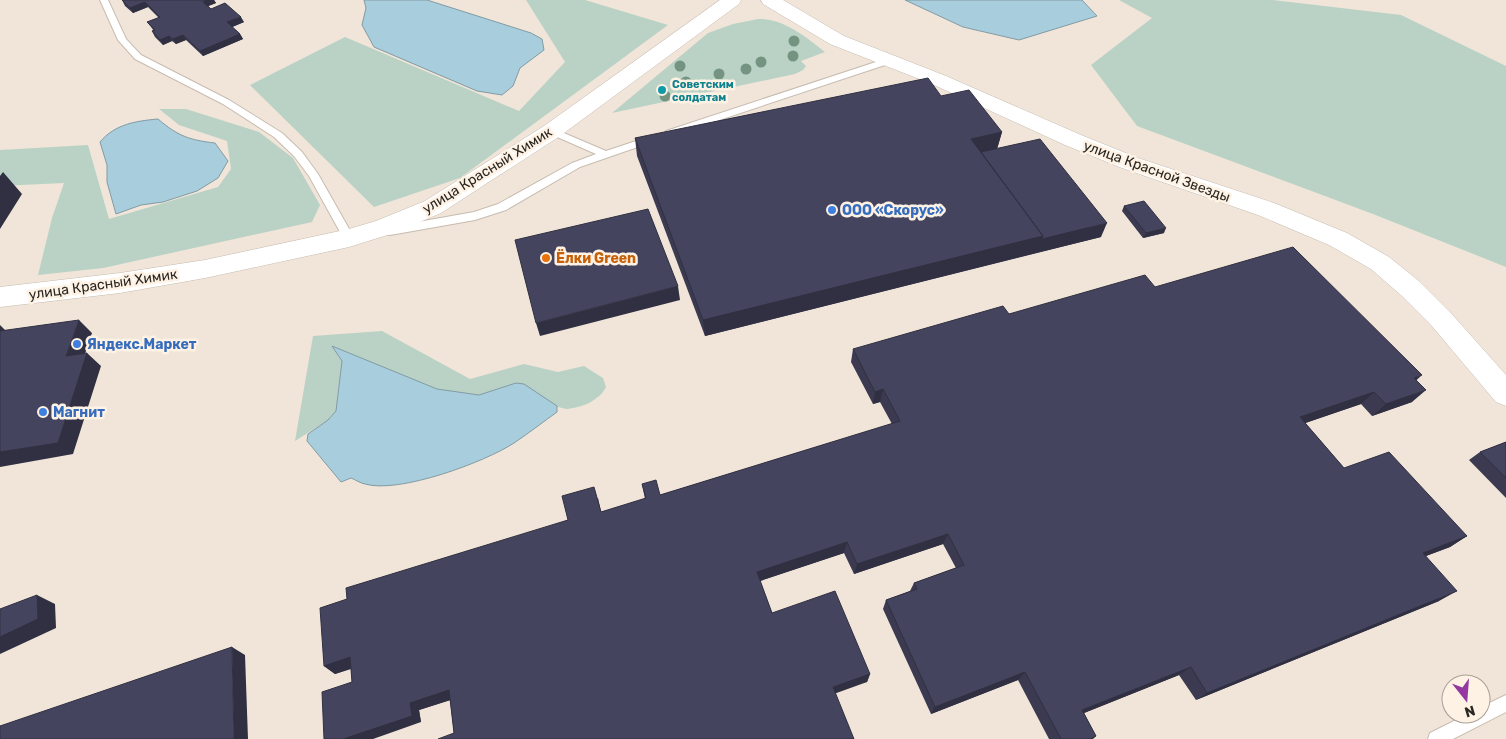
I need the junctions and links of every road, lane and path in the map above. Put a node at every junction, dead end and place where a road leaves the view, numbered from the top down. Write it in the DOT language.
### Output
graph roads {
  1 [pos="104,0"];
  2 [pos="732,0"];
  3 [pos="770,0"];
  4 [pos="891,60"];
  5 [pos="552,131"];
  6 [pos="606,155"];
  7 [pos="349,238"];
  8 [pos="0,297"];
  9 [pos="1506,394"];
  10 [pos="1506,704"];
  11 [pos="1436,739"];
  1 -- 7 [label="lane"];
  2 -- 5 [label="street, улица Красный Химик"];
  3 -- 4 [label="street, улица Красной Звезды"];
  4 -- 6 [label="lane"];
  4 -- 9 [label="street, улица Красной Звезды"];
  5 -- 6 [label="lane"];
  5 -- 7 [label="street, улица Красный Химик"];
  6 -- 7 [label="lane"];
  7 -- 8 [label="street, улица Красный Химик"];
  10 -- 11 [label="lane"];
}
